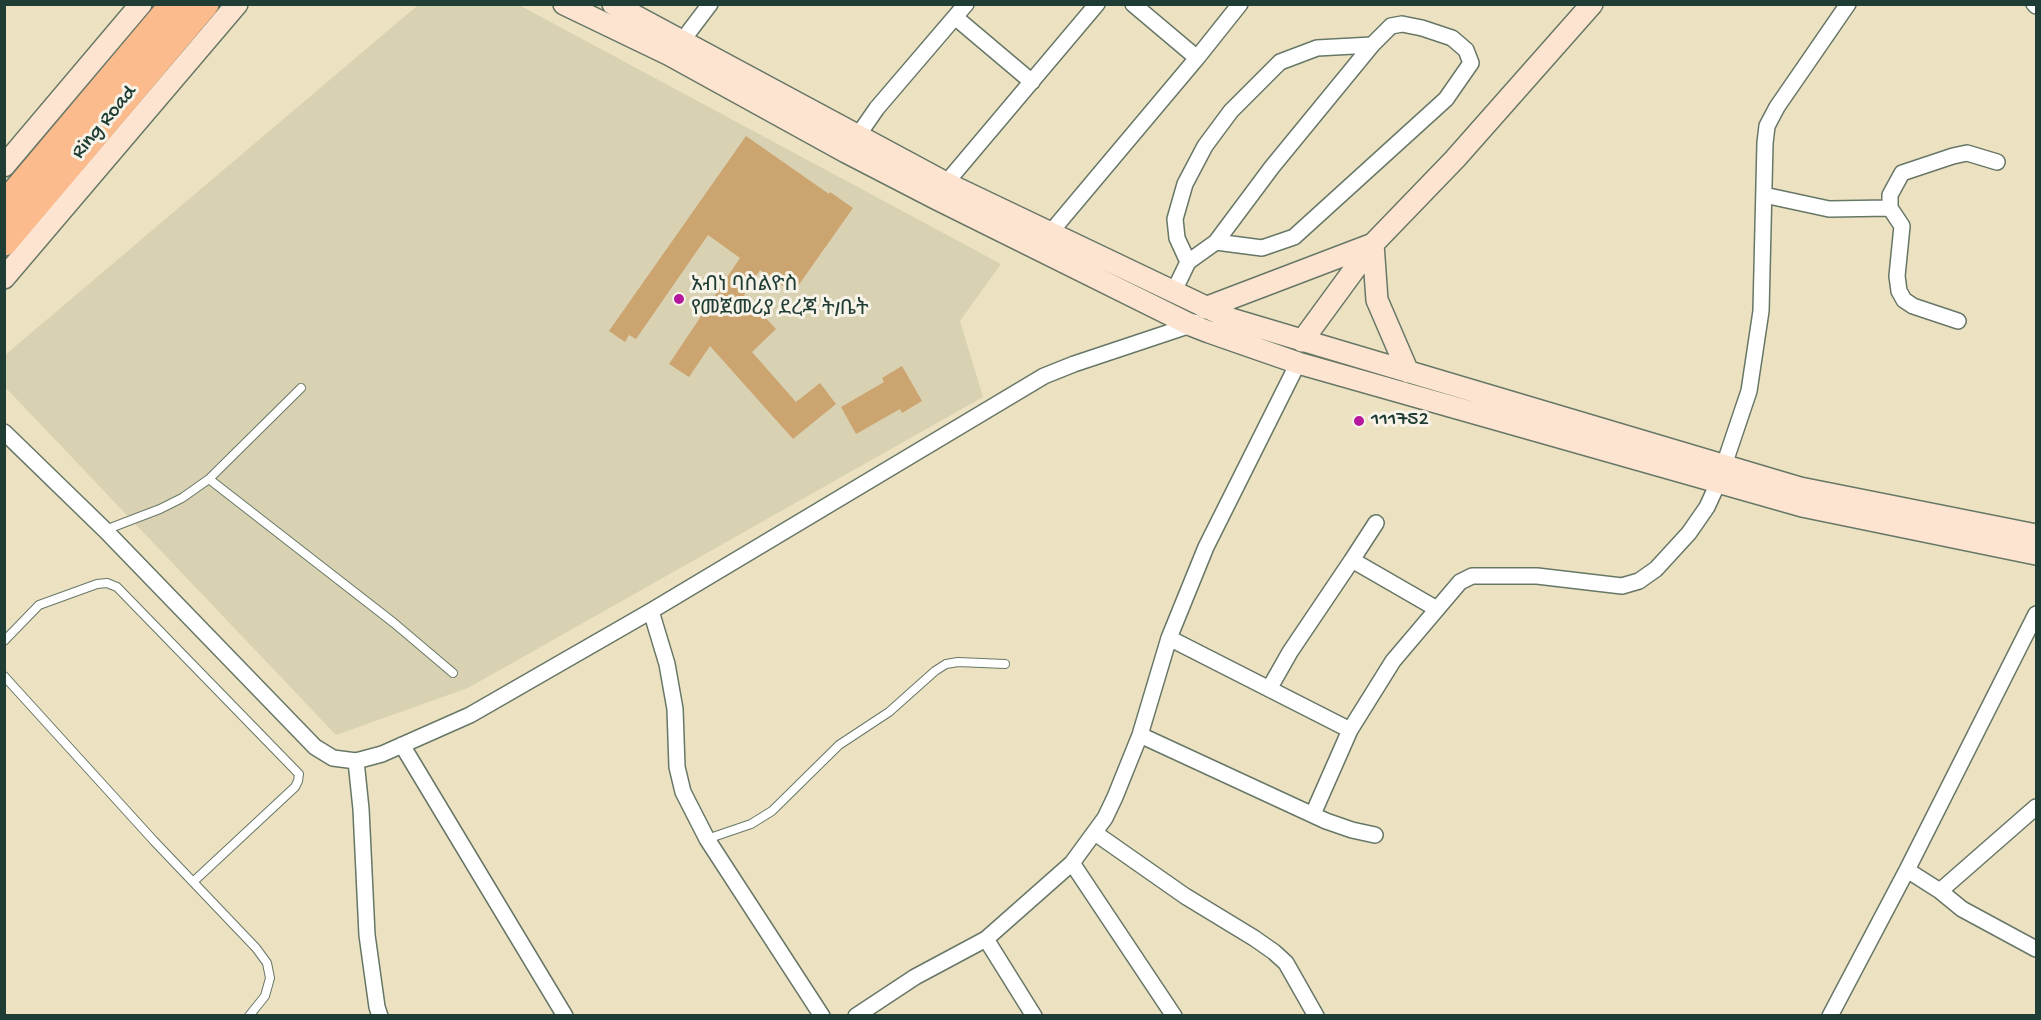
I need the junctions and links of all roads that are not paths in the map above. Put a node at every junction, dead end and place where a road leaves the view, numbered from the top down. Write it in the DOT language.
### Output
graph roads {
  1 [pos="141,4"];
  2 [pos="174,4"];
  3 [pos="205,4"];
  4 [pos="237,4"];
  5 [pos="564,4"];
  6 [pos="613,4"];
  7 [pos="710,4"];
  8 [pos="966,4"];
  9 [pos="1097,4"];
  10 [pos="1132,4"];
  11 [pos="1240,4"];
  12 [pos="1848,4"];
  13 [pos="1584,7"];
  14 [pos="955,18"];
  15 [pos="682,41"];
  16 [pos="1372,45"];
  17 [pos="1197,58"];
  18 [pos="1032,82"];
  19 [pos="852,143"];
  20 [pos="1997,162"];
  21 [pos="4,166"];
  22 [pos="946,183"];
  23 [pos="1764,195"];
  24 [pos="4,206"];
  25 [pos="1890,208"];
  26 [pos="1050,233"];
  27 [pos="4,242"];
  28 [pos="1216,242"];
  29 [pos="1373,244"];
  30 [pos="1188,262"];
  31 [pos="4,278"];
  32 [pos="1173,293"];
  33 [pos="1205,308"];
  34 [pos="1958,321"];
  35 [pos="1191,326"];
  36 [pos="1302,341"];
  37 [pos="1298,363"];
  38 [pos="1408,372"];
  39 [pos="301,388"];
  40 [pos="4,432"];
  41 [pos="1721,474"];
  42 [pos="209,479"];
  43 [pos="1376,523"];
  44 [pos="105,530"];
  45 [pos="2037,535"];
  46 [pos="2037,554"];
  47 [pos="1352,560"];
  48 [pos="1437,609"];
  49 [pos="651,611"];
  50 [pos="2037,614"];
  51 [pos="1169,638"];
  52 [pos="4,641"];
  53 [pos="1005,664"];
  54 [pos="453,674"];
  55 [pos="4,676"];
  56 [pos="1269,688"];
  57 [pos="1350,730"];
  58 [pos="1140,735"];
  59 [pos="402,745"];
  60 [pos="356,761"];
  61 [pos="2037,807"];
  62 [pos="1313,814"];
  63 [pos="1095,833"];
  64 [pos="1375,835"];
  65 [pos="707,839"];
  66 [pos="1072,863"];
  67 [pos="1907,870"];
  68 [pos="194,882"];
  69 [pos="1940,891"];
  70 [pos="986,939"];
  71 [pos="2037,949"];
  72 [pos="249,1016"];
  73 [pos="380,1016"];
  74 [pos="565,1016"];
  75 [pos="822,1016"];
  76 [pos="856,1016"];
  77 [pos="1034,1016"];
  78 [pos="1174,1016"];
  79 [pos="1316,1016"];
  80 [pos="1830,1016"];
  1 -- 21 [label="street"];
  2 -- 24 [label="highway, Ring Road"];
  3 -- 27 [label="highway, Ring Road"];
  4 -- 31 [label="street"];
  5 -- 19 [label="street"];
  6 -- 15 [label="street"];
  7 -- 15 [label="street"];
  8 -- 14 [label="street"];
  9 -- 18 [label="street"];
  10 -- 17 [label="street"];
  11 -- 17 [label="street"];
  12 -- 23 [label="street"];
  13 -- 29 [label="street"];
  14 -- 18 [label="street"];
  14 -- 19 [label="street"];
  15 -- 19 [label="street"];
  16 -- 28 [label="street"];
  16 -- 28 [label="street"];
  16 -- 30 [label="street"];
  17 -- 26 [label="street"];
  18 -- 22 [label="street"];
  19 -- 22 [label="street"];
  19 -- 35 [label="street"];
  20 -- 25 [label="street"];
  22 -- 26 [label="street"];
  23 -- 25 [label="street"];
  23 -- 41 [label="street"];
  25 -- 34 [label="street"];
  26 -- 32 [label="street"];
  28 -- 30 [label="street"];
  29 -- 33 [label="street"];
  29 -- 36 [label="street"];
  29 -- 38 [label="street"];
  30 -- 32 [label="street"];
  32 -- 33 [label="street"];
  33 -- 35 [label="street"];
  33 -- 36 [label="street"];
  35 -- 37 [label="street"];
  35 -- 49 [label="street"];
  36 -- 38 [label="street"];
  37 -- 41 [label="street"];
  37 -- 51 [label="street"];
  38 -- 41 [label="street"];
  39 -- 42 [label="lane"];
  40 -- 44 [label="street"];
  41 -- 45 [label="street"];
  41 -- 46 [label="street"];
  41 -- 48 [label="street"];
  42 -- 44 [label="lane"];
  42 -- 54 [label="lane"];
  43 -- 47 [label="street"];
  44 -- 60 [label="street"];
  47 -- 48 [label="street"];
  47 -- 56 [label="street"];
  48 -- 57 [label="street"];
  49 -- 59 [label="street"];
  49 -- 65 [label="street"];
  50 -- 67 [label="street"];
  51 -- 56 [label="street"];
  51 -- 58 [label="street"];
  52 -- 68 [label="lane"];
  53 -- 65 [label="lane"];
  55 -- 68 [label="lane"];
  56 -- 57 [label="street"];
  57 -- 62 [label="street"];
  58 -- 62 [label="street"];
  58 -- 63 [label="street"];
  59 -- 60 [label="street"];
  59 -- 74 [label="street"];
  60 -- 73 [label="street"];
  61 -- 69 [label="street"];
  62 -- 64 [label="street"];
  63 -- 66 [label="street"];
  63 -- 79 [label="street"];
  65 -- 75 [label="street"];
  66 -- 70 [label="street"];
  66 -- 78 [label="street"];
  67 -- 69 [label="street"];
  67 -- 80 [label="street"];
  68 -- 72 [label="lane"];
  69 -- 71 [label="street"];
  70 -- 76 [label="street"];
  70 -- 77 [label="street"];
}
